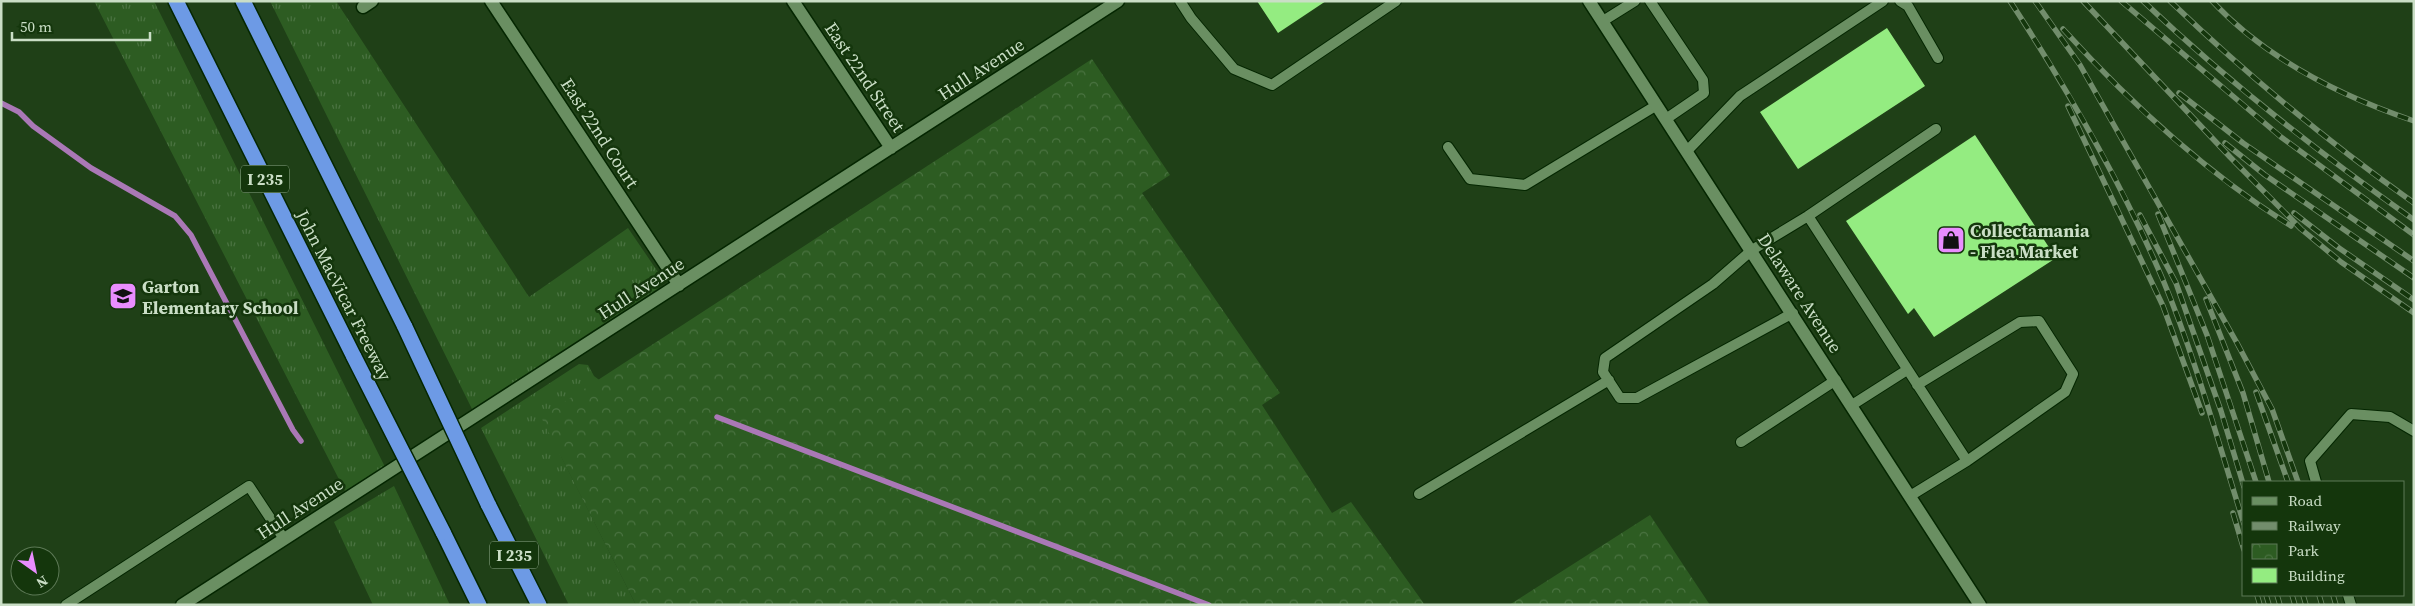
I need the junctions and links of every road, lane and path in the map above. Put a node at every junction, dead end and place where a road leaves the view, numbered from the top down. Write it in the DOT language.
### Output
graph roads {
  1 [pos="176,1"];
  2 [pos="243,1"];
  3 [pos="491,1"];
  4 [pos="793,1"];
  5 [pos="1094,1"];
  6 [pos="1118,1"];
  7 [pos="1180,1"];
  8 [pos="1396,1"];
  9 [pos="1589,1"];
  10 [pos="1635,1"];
  11 [pos="1650,1"];
  12 [pos="1883,1"];
  13 [pos="1900,1"];
  14 [pos="1101,12"];
  15 [pos="1603,21"];
  16 [pos="1938,58"];
  17 [pos="1657,105"];
  18 [pos="1666,119"];
  19 [pos="1936,129"];
  20 [pos="1448,147"];
  21 [pos="891,148"];
  22 [pos="1687,151"];
  23 [pos="1808,216"];
  24 [pos="1752,250"];
  25 [pos="679,285"];
  26 [pos="1793,313"];
  27 [pos="1908,370"];
  28 [pos="1609,380"];
  29 [pos="1836,380"];
  30 [pos="1917,385"];
  31 [pos="1852,405"];
  32 [pos="2414,431"];
  33 [pos="1741,442"];
  34 [pos="1966,461"];
  35 [pos="2316,481"];
  36 [pos="1419,494"];
  37 [pos="1910,496"];
  38 [pos="284,539"];
  39 [pos="66,605"];
  40 [pos="182,605"];
  41 [pos="479,605"];
  42 [pos="539,605"];
  43 [pos="1980,605"];
  1 -- 41 [label="highway, John MacVicar Freeway / I 235, bridge"];
  2 -- 42 [label="highway, I 235, bridge"];
  3 -- 25 [label="street, East 22nd Court"];
  4 -- 21 [label="street, East 22nd Street"];
  5 -- 14 [label="street"];
  6 -- 14 [label="street, Hull Avenue"];
  7 -- 8 [label="lane"];
  9 -- 15 [label="street, Delaware Avenue"];
  10 -- 15 [label="lane"];
  11 -- 18 [label="lane"];
  12 -- 22 [label="lane"];
  13 -- 16 [label="lane"];
  14 -- 21 [label="street, Hull Avenue"];
  15 -- 17 [label="street, Delaware Avenue"];
  17 -- 18 [label="street, Delaware Avenue"];
  17 -- 20 [label="lane"];
  18 -- 22 [label="street, Delaware Avenue"];
  19 -- 23 [label="lane"];
  21 -- 25 [label="street, Hull Avenue"];
  22 -- 24 [label="street, Delaware Avenue"];
  23 -- 24 [label="lane"];
  23 -- 27 [label="lane"];
  24 -- 26 [label="street, Delaware Avenue"];
  24 -- 28 [label="lane"];
  25 -- 38 [label="street, Hull Avenue"];
  26 -- 28 [label="lane"];
  26 -- 29 [label="street, Delaware Avenue"];
  27 -- 30 [label="lane"];
  27 -- 31 [label="lane"];
  28 -- 36 [label="lane"];
  29 -- 31 [label="street, Delaware Avenue"];
  29 -- 33 [label="lane"];
  30 -- 34 [label="lane"];
  30 -- 34 [label="lane"];
  31 -- 37 [label="street, Delaware Avenue"];
  32 -- 35 [label="lane"];
  34 -- 37 [label="lane"];
  37 -- 43 [label="street, Delaware Avenue"];
  38 -- 39 [label="lane"];
  38 -- 40 [label="street, Hull Avenue"];
}
